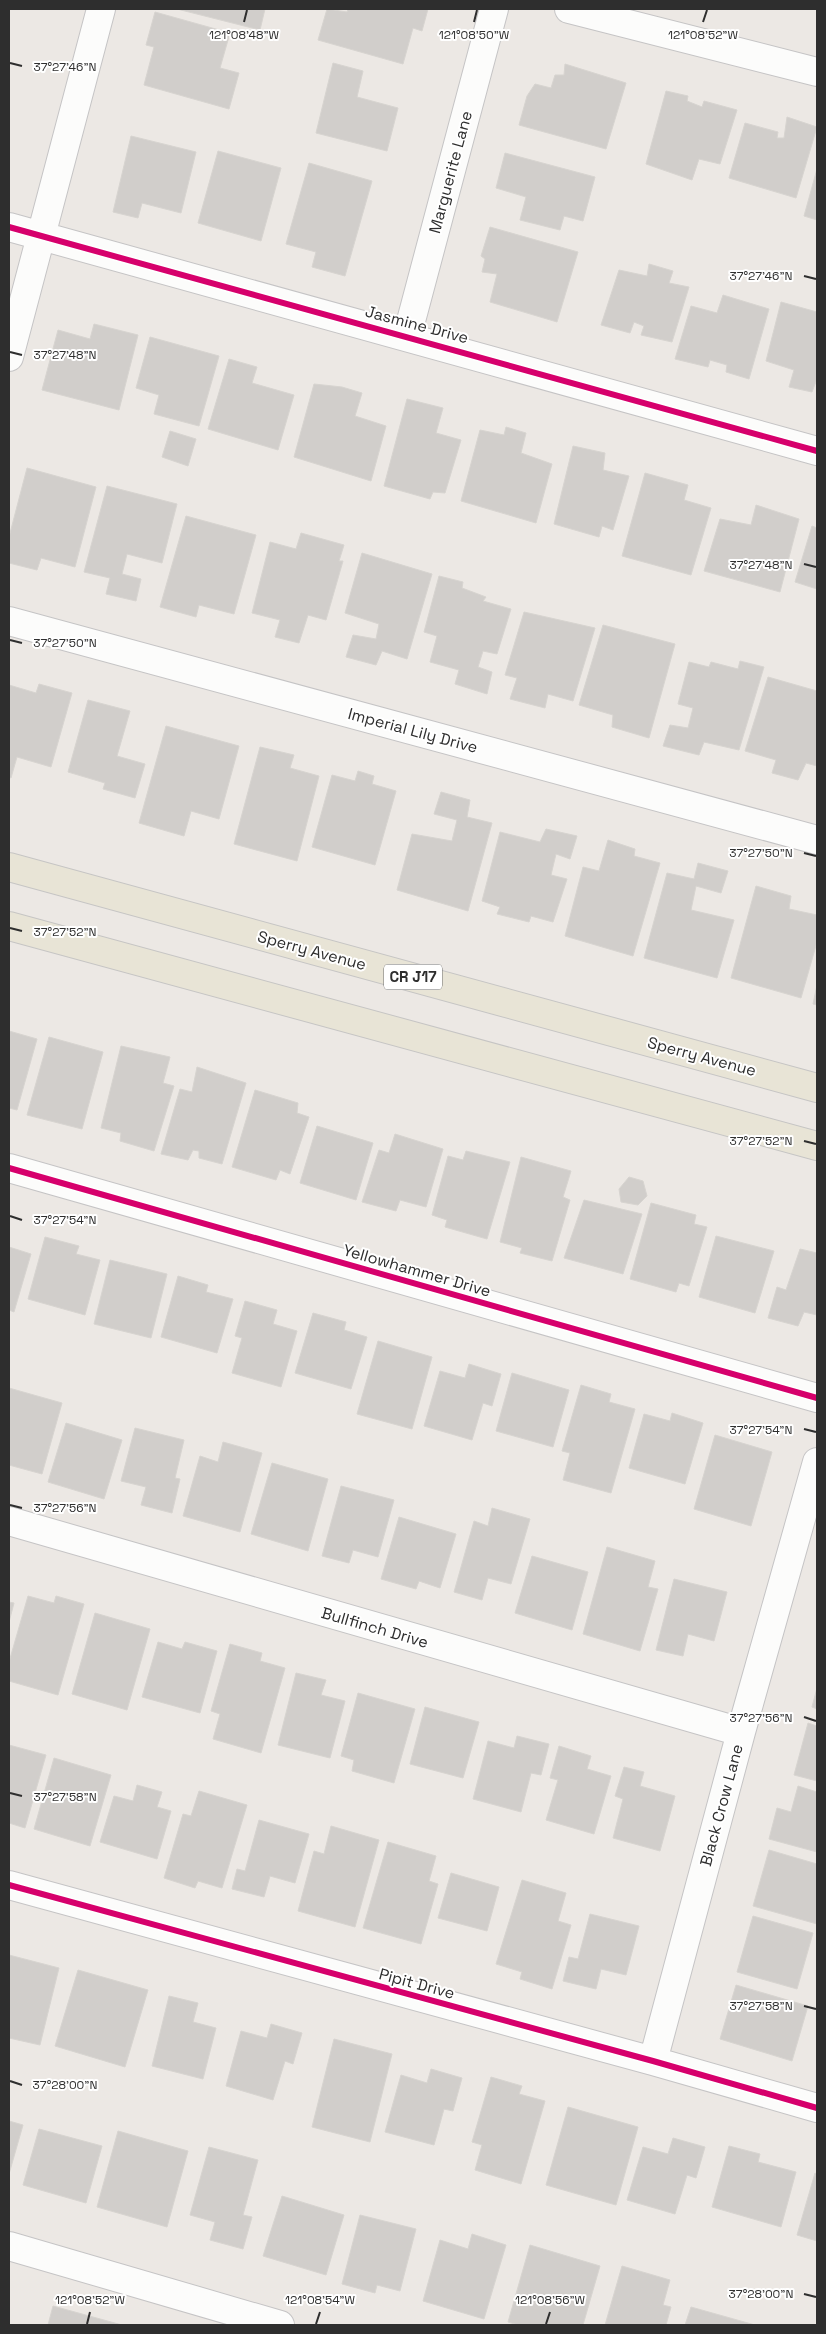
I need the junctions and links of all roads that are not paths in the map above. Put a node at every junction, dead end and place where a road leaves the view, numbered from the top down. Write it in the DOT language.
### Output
graph roads {
  1 [pos="101,9"];
  2 [pos="494,9"];
  3 [pos="569,9"];
  4 [pos="817,72"];
  5 [pos="9,227"];
  6 [pos="42,236"];
  7 [pos="406,336"];
  8 [pos="9,357"];
  9 [pos="817,451"];
  10 [pos="9,621"];
  11 [pos="817,840"];
  12 [pos="9,867"];
  13 [pos="9,926"];
  14 [pos="817,1088"];
  15 [pos="817,1146"];
  16 [pos="9,1168"];
  17 [pos="817,1398"];
  18 [pos="817,1462"];
  19 [pos="9,1521"];
  20 [pos="741,1732"];
  21 [pos="9,1885"];
  22 [pos="653,2061"];
  23 [pos="817,2108"];
  24 [pos="9,2246"];
  25 [pos="202,2314"];
  26 [pos="280,2325"];
  1 -- 6 [label="street"];
  2 -- 7 [label="street, Marguerite Lane"];
  3 -- 4 [label="street"];
  5 -- 6 [label="street, Jasmine Drive"];
  6 -- 7 [label="street, Jasmine Drive"];
  6 -- 8 [label="street"];
  7 -- 9 [label="street, Jasmine Drive"];
  10 -- 11 [label="street, Imperial Lily Drive"];
  12 -- 14 [label="main road, Sperry Avenue / CR J17"];
  13 -- 15 [label="main road"];
  16 -- 17 [label="street, Yellowhammer Drive"];
  18 -- 20 [label="street, Black Crow Lane"];
  19 -- 20 [label="street, Bullfinch Drive"];
  20 -- 22 [label="street, Black Crow Lane"];
  21 -- 22 [label="street, Pipit Drive"];
  22 -- 23 [label="street, Pipit Drive"];
  24 -- 25 [label="street"];
  25 -- 26 [label="street"];
}
